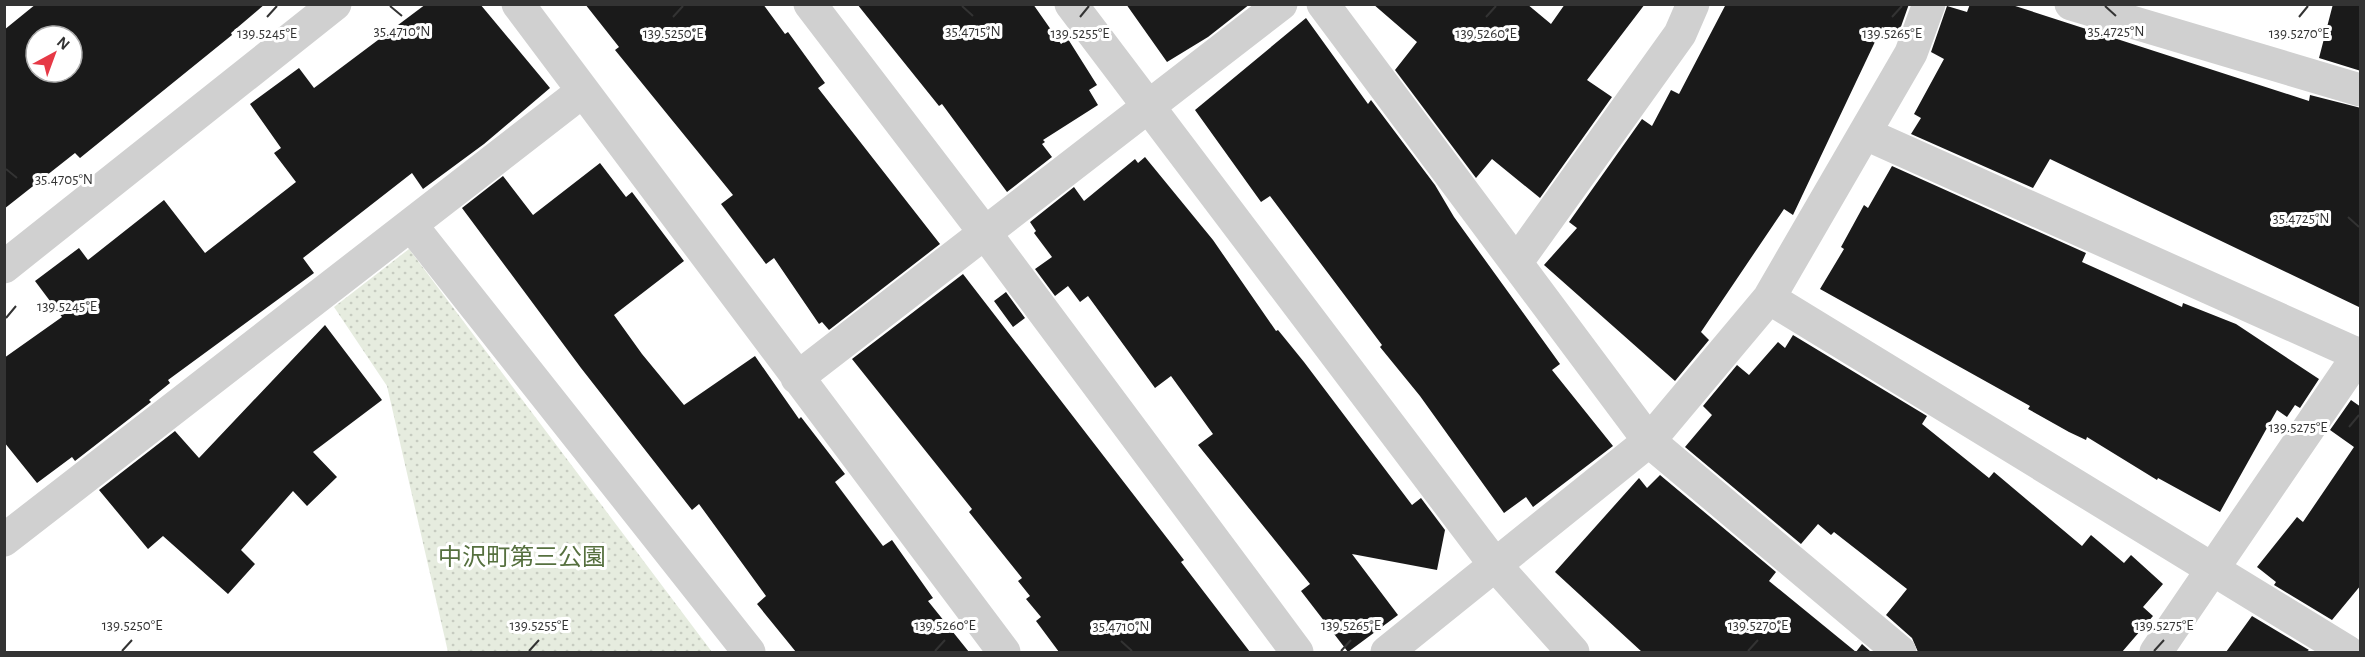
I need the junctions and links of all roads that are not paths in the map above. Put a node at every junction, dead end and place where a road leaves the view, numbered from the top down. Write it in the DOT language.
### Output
graph roads {
  1 [pos="335,4"];
  2 [pos="518,4"];
  3 [pos="810,4"];
  4 [pos="1071,4"];
  5 [pos="1281,4"];
  6 [pos="1323,4"];
  7 [pos="1693,4"];
  8 [pos="1929,4"];
  9 [pos="2071,4"];
  10 [pos="2361,90"];
  11 [pos="583,91"];
  12 [pos="1148,107"];
  13 [pos="1866,134"];
  14 [pos="411,225"];
  15 [pos="985,233"];
  16 [pos="1516,263"];
  17 [pos="4,267"];
  18 [pos="1769,298"];
  19 [pos="2360,354"];
  20 [pos="797,378"];
  21 [pos="1649,441"];
  22 [pos="4,540"];
  23 [pos="1496,566"];
  24 [pos="2214,570"];
  25 [pos="749,652"];
  26 [pos="1004,652"];
  27 [pos="1296,652"];
  28 [pos="1387,652"];
  29 [pos="1574,652"];
  30 [pos="1900,652"];
  31 [pos="2156,652"];
  32 [pos="2348,652"];
  1 -- 17 [label="street"];
  2 -- 11 [label="street"];
  3 -- 15 [label="street"];
  4 -- 12 [label="street"];
  5 -- 12 [label="street"];
  6 -- 16 [label="street"];
  7 -- 16 [label="street"];
  8 -- 13 [label="street"];
  9 -- 10 [label="street"];
  11 -- 14 [label="street"];
  11 -- 20 [label="street"];
  12 -- 15 [label="street"];
  12 -- 23 [label="street"];
  13 -- 18 [label="street"];
  13 -- 19 [label="street"];
  14 -- 22 [label="street"];
  14 -- 25 [label="street"];
  15 -- 20 [label="street"];
  15 -- 27 [label="street"];
  16 -- 21 [label="street"];
  18 -- 21 [label="street"];
  18 -- 24 [label="street"];
  19 -- 24 [label="street"];
  20 -- 26 [label="street"];
  21 -- 23 [label="street"];
  21 -- 30 [label="street"];
  23 -- 28 [label="street"];
  23 -- 29 [label="street"];
  24 -- 31 [label="street"];
  24 -- 32 [label="street"];
}
